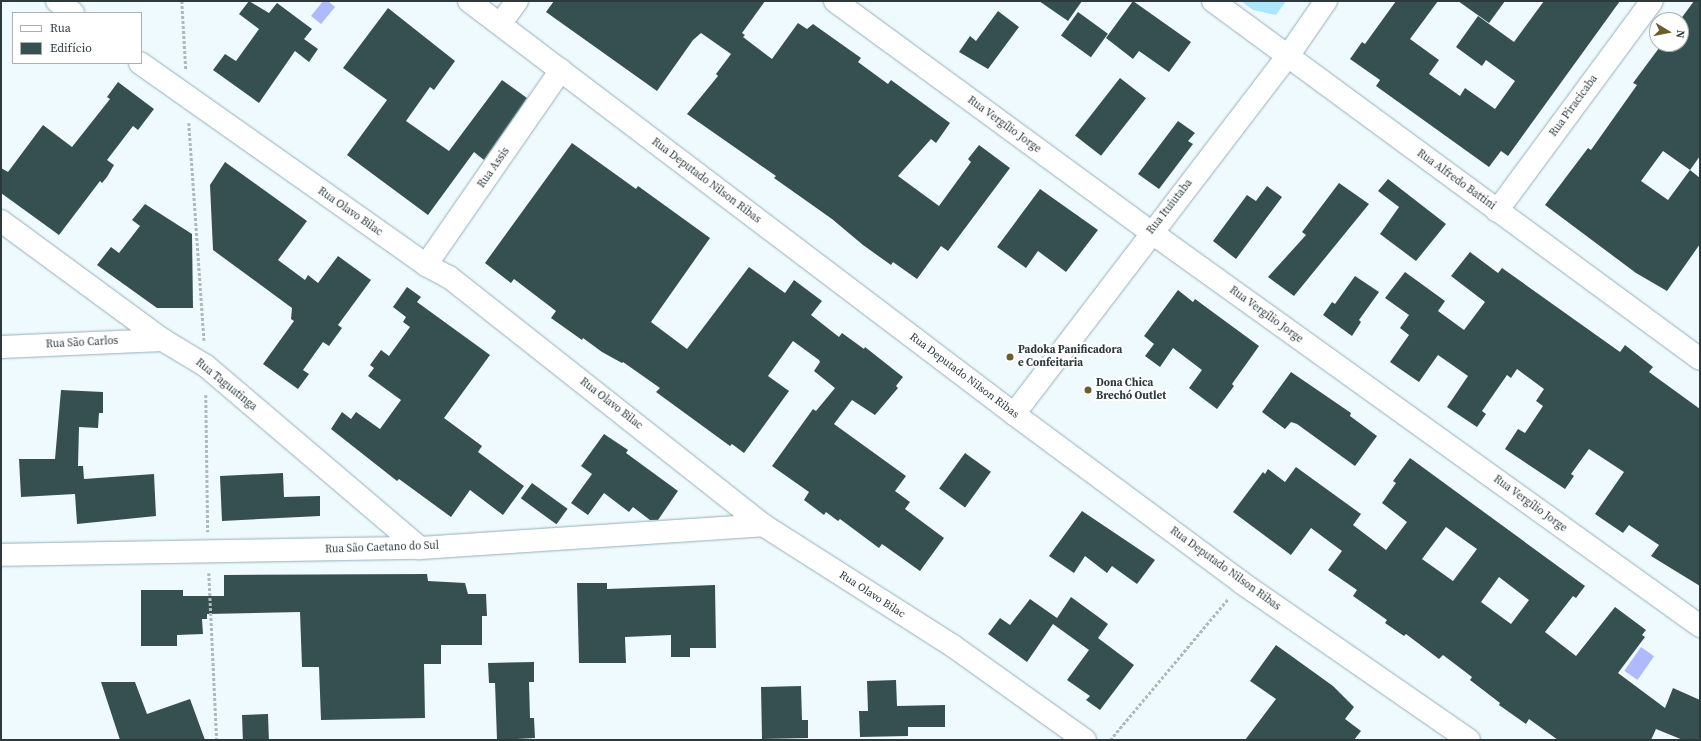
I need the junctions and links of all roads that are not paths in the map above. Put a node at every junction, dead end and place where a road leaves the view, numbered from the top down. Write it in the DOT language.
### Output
graph roads {
  1 [pos="57,1"];
  2 [pos="469,1"];
  3 [pos="517,1"];
  4 [pos="835,1"];
  5 [pos="1213,1"];
  6 [pos="1326,1"];
  7 [pos="1652,1"];
  8 [pos="72,12"];
  9 [pos="501,24"];
  10 [pos="1288,56"];
  11 [pos="141,64"];
  12 [pos="561,70"];
  13 [pos="1497,210"];
  14 [pos="1,222"];
  15 [pos="1151,232"];
  16 [pos="426,266"];
  17 [pos="163,340"];
  18 [pos="1,347"];
  19 [pos="1700,359"];
  20 [pos="1014,414"];
  21 [pos="763,525"];
  22 [pos="420,548"];
  23 [pos="1,555"];
  24 [pos="1700,626"];
  25 [pos="1085,740"];
  26 [pos="1469,740"];
  1 -- 8 [label="street"];
  2 -- 9 [label="street, Rua Deputado Nilson Ribas"];
  3 -- 9 [label="street"];
  4 -- 15 [label="street, Rua Vergílio Jorge"];
  5 -- 10 [label="street, Rua Alfredo Battini"];
  6 -- 10 [label="street, Rua Ituiutaba"];
  7 -- 13 [label="street, Rua Piracicaba"];
  9 -- 12 [label="street, Rua Deputado Nilson Ribas"];
  10 -- 13 [label="street, Rua Alfredo Battini"];
  10 -- 15 [label="street, Rua Ituiutaba"];
  11 -- 16 [label="street, Rua Olavo Bilac"];
  12 -- 16 [label="street, Rua Assis"];
  12 -- 20 [label="street, Rua Deputado Nilson Ribas"];
  13 -- 19 [label="street, Rua Alfredo Battini"];
  14 -- 17 [label="street, Rua Taguatinga"];
  15 -- 20 [label="street, Rua Ituiutaba"];
  15 -- 24 [label="street, Rua Vergílio Jorge"];
  16 -- 21 [label="street, Rua Olavo Bilac"];
  17 -- 18 [label="street, Rua São Carlos"];
  17 -- 22 [label="street, Rua Taguatinga"];
  20 -- 26 [label="street, Rua Deputado Nilson Ribas"];
  21 -- 22 [label="street, Rua São Caetano do Sul"];
  21 -- 25 [label="street, Rua Olavo Bilac"];
  22 -- 23 [label="street, Rua São Caetano do Sul"];
}
